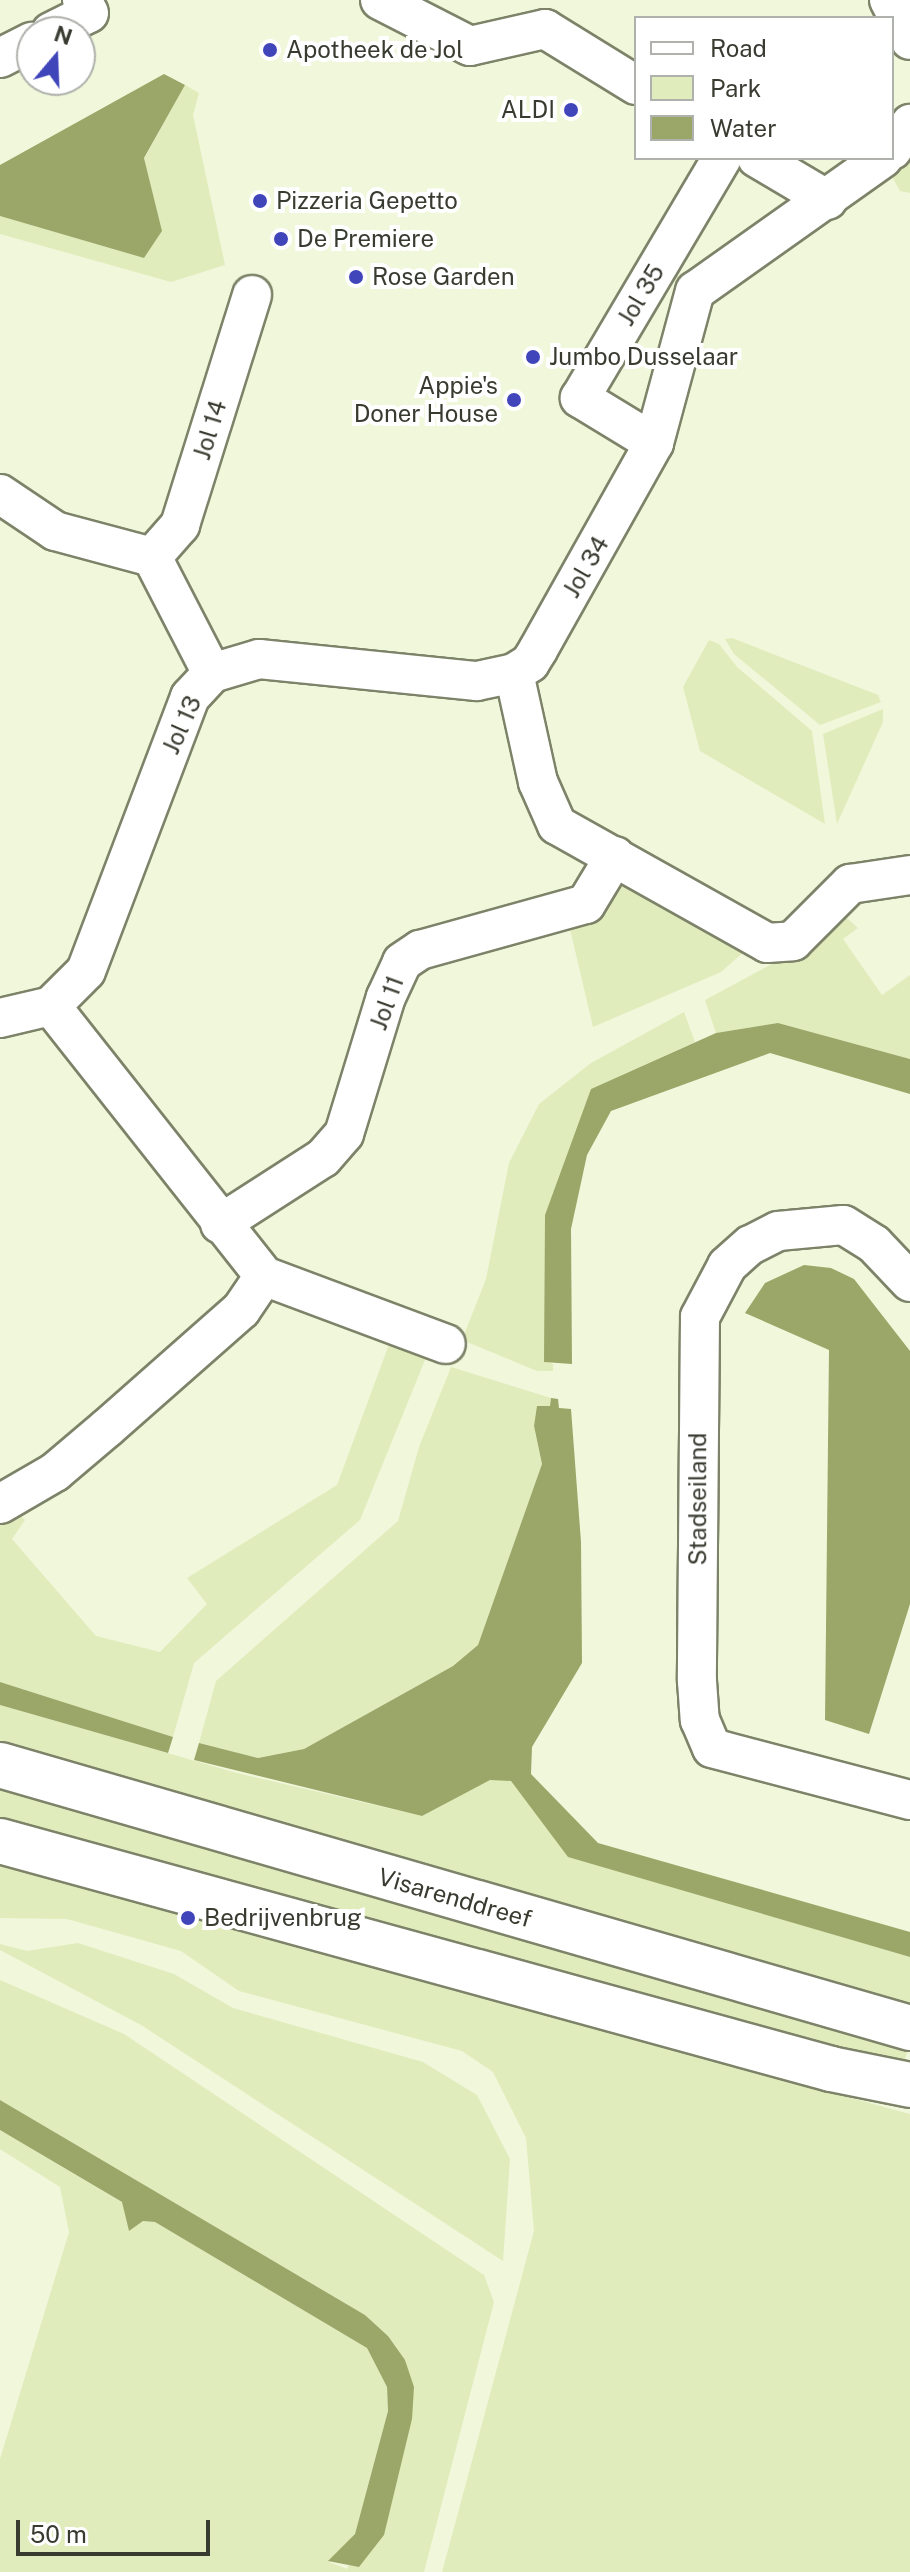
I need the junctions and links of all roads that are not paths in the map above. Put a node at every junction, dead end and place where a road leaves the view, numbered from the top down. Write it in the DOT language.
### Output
graph roads {
  1 [pos="82,0"];
  2 [pos="380,0"];
  3 [pos="889,0"];
  4 [pos="83,16"];
  5 [pos="910,40"];
  6 [pos="634,84"];
  7 [pos="910,124"];
  8 [pos="894,147"];
  9 [pos="721,160"];
  10 [pos="760,160"];
  11 [pos="880,160"];
  12 [pos="828,200"];
  13 [pos="252,295"];
  14 [pos="654,443"];
  15 [pos="0,494"];
  16 [pos="152,557"];
  17 [pos="212,673"];
  18 [pos="514,673"];
  19 [pos="615,856"];
  20 [pos="910,875"];
  21 [pos="51,1006"];
  22 [pos="0,1018"];
  23 [pos="220,1224"];
  24 [pos="264,1276"];
  25 [pos="910,1282"];
  26 [pos="446,1344"];
  27 [pos="0,1504"];
  28 [pos="0,1765"];
  29 [pos="910,1800"];
  30 [pos="0,1841"];
  31 [pos="910,2028"];
  32 [pos="910,2085"];
  1 -- 4 [label="street"];
  2 -- 6 [label="street"];
  3 -- 5 [label="street"];
  7 -- 8 [label="street"];
  9 -- 14 [label="street, Jol 35"];
  10 -- 12 [label="street"];
  11 -- 12 [label="street, Jol 34"];
  12 -- 14 [label="street, Jol 34"];
  13 -- 16 [label="street, Jol 14"];
  14 -- 18 [label="street, Jol 34"];
  15 -- 16 [label="street"];
  16 -- 17 [label="street"];
  17 -- 18 [label="street, Jol 13"];
  17 -- 21 [label="street, Jol 13"];
  18 -- 19 [label="street"];
  19 -- 20 [label="street"];
  19 -- 23 [label="street, Jol 11"];
  21 -- 22 [label="street"];
  21 -- 23 [label="street"];
  23 -- 24 [label="street"];
  24 -- 26 [label="street"];
  24 -- 27 [label="street"];
  25 -- 29 [label="street, Stadseiland"];
  28 -- 31 [label="main road, Visarenddreef"];
  30 -- 32 [label="main road"];
}
